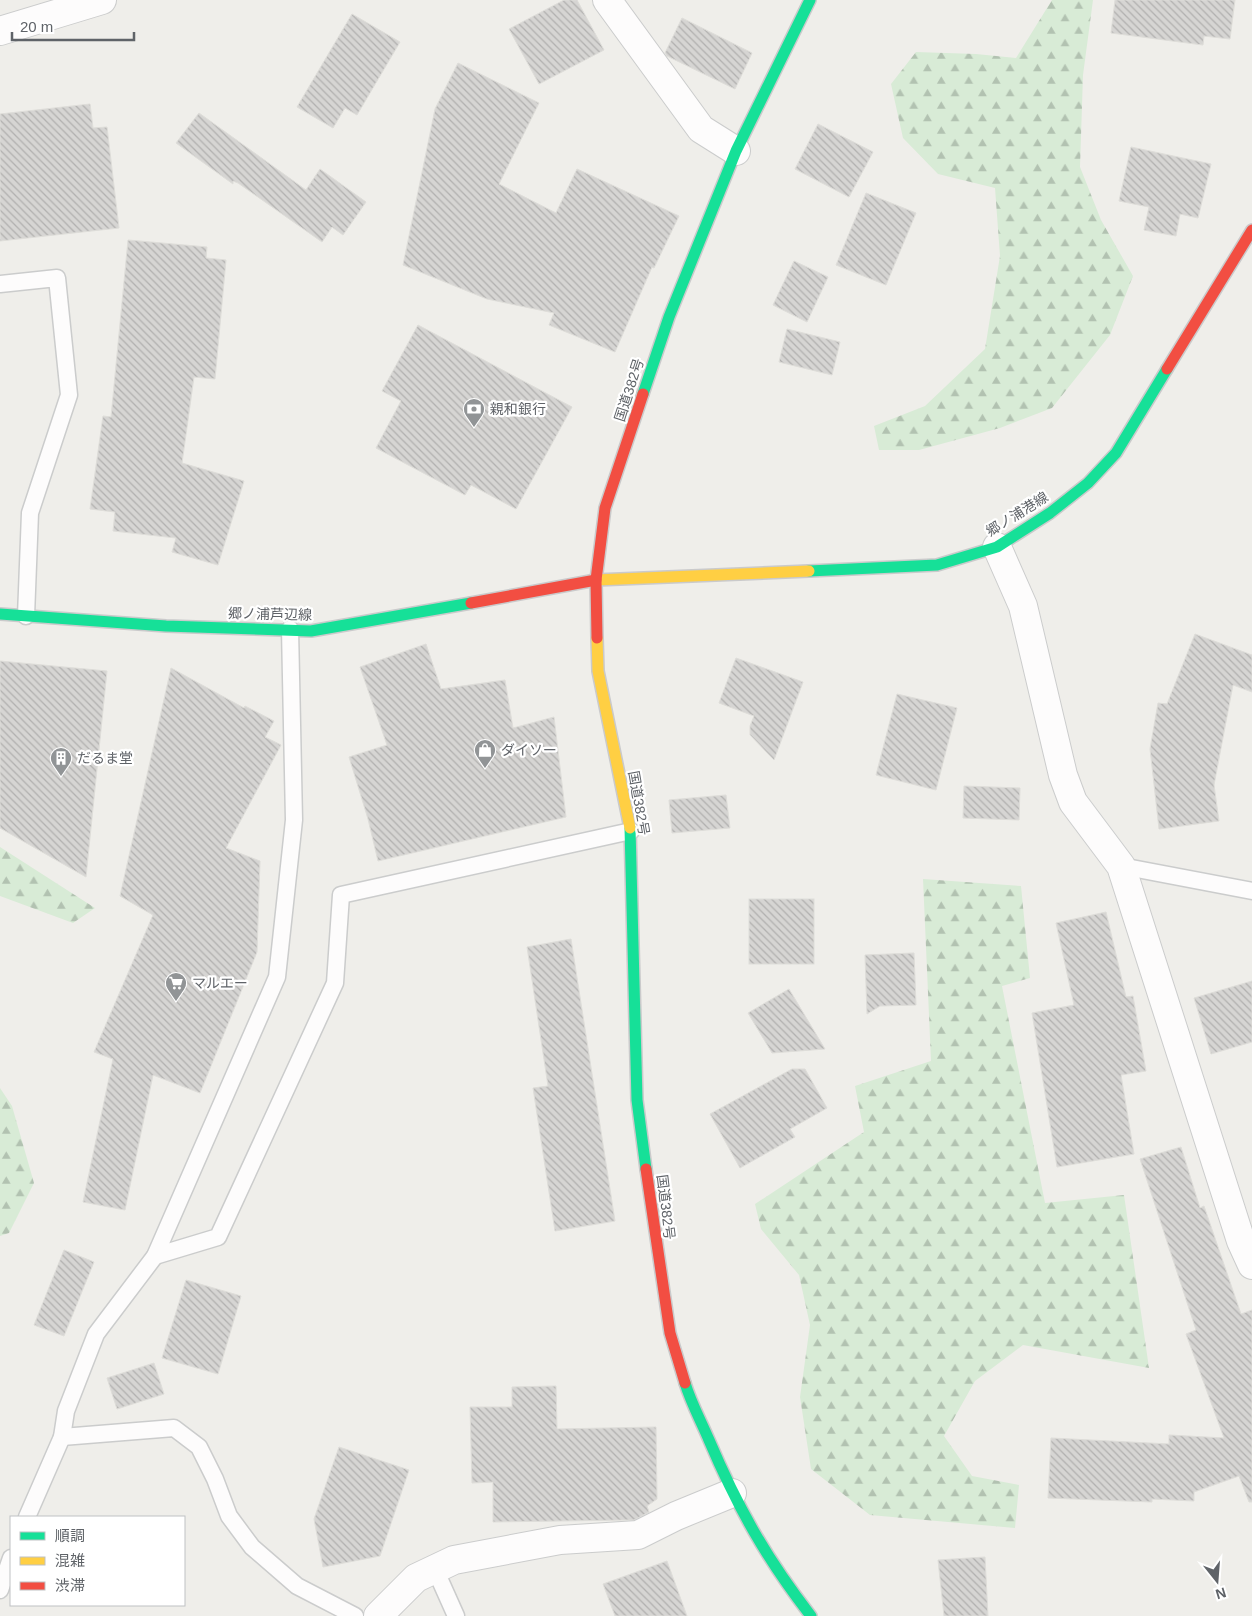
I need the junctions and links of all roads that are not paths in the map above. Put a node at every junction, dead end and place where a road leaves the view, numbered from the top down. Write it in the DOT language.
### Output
graph roads {
  1 [pos="102,0"];
  2 [pos="607,0"];
  3 [pos="810,0"];
  4 [pos="0,31"];
  5 [pos="736,151"];
  6 [pos="1252,230"];
  7 [pos="0,284"];
  8 [pos="997,547"];
  9 [pos="596,580"];
  10 [pos="0,614"];
  11 [pos="26,616"];
  12 [pos="290,629"];
  13 [pos="631,831"];
  14 [pos="1121,866"];
  15 [pos="1252,891"];
  16 [pos="155,1256"];
  17 [pos="1252,1264"];
  18 [pos="62,1437"];
  19 [pos="732,1493"];
  20 [pos="28,1516"];
  21 [pos="10,1561"];
  22 [pos="435,1568"];
  23 [pos="0,1590"];
  24 [pos="355,1616"];
  25 [pos="378,1616"];
  26 [pos="456,1616"];
  27 [pos="811,1616"];
  1 -- 4 [label="street"];
  2 -- 5 [label="street"];
  3 -- 5 [label="main road, 国道382号"];
  5 -- 9 [label="main road, 国道382号"];
  6 -- 8 [label="main road, 郷ノ浦港線"];
  7 -- 11 [label="lane"];
  8 -- 9 [label="main road, 郷ノ浦港線"];
  8 -- 14 [label="street"];
  9 -- 12 [label="main road, 郷ノ浦芦辺線"];
  9 -- 13 [label="main road, 国道382号"];
  10 -- 11 [label="main road, 郷ノ浦芦辺線"];
  11 -- 12 [label="main road, 郷ノ浦芦辺線"];
  12 -- 16 [label="lane"];
  13 -- 16 [label="lane"];
  13 -- 19 [label="main road, 国道382号"];
  14 -- 15 [label="lane"];
  14 -- 17 [label="street"];
  16 -- 18 [label="lane"];
  18 -- 20 [label="lane"];
  18 -- 24 [label="lane"];
  19 -- 22 [label="street"];
  19 -- 27 [label="main road, 国道382号"];
  21 -- 23 [label="lane"];
  22 -- 25 [label="street"];
  22 -- 26 [label="lane"];
}
